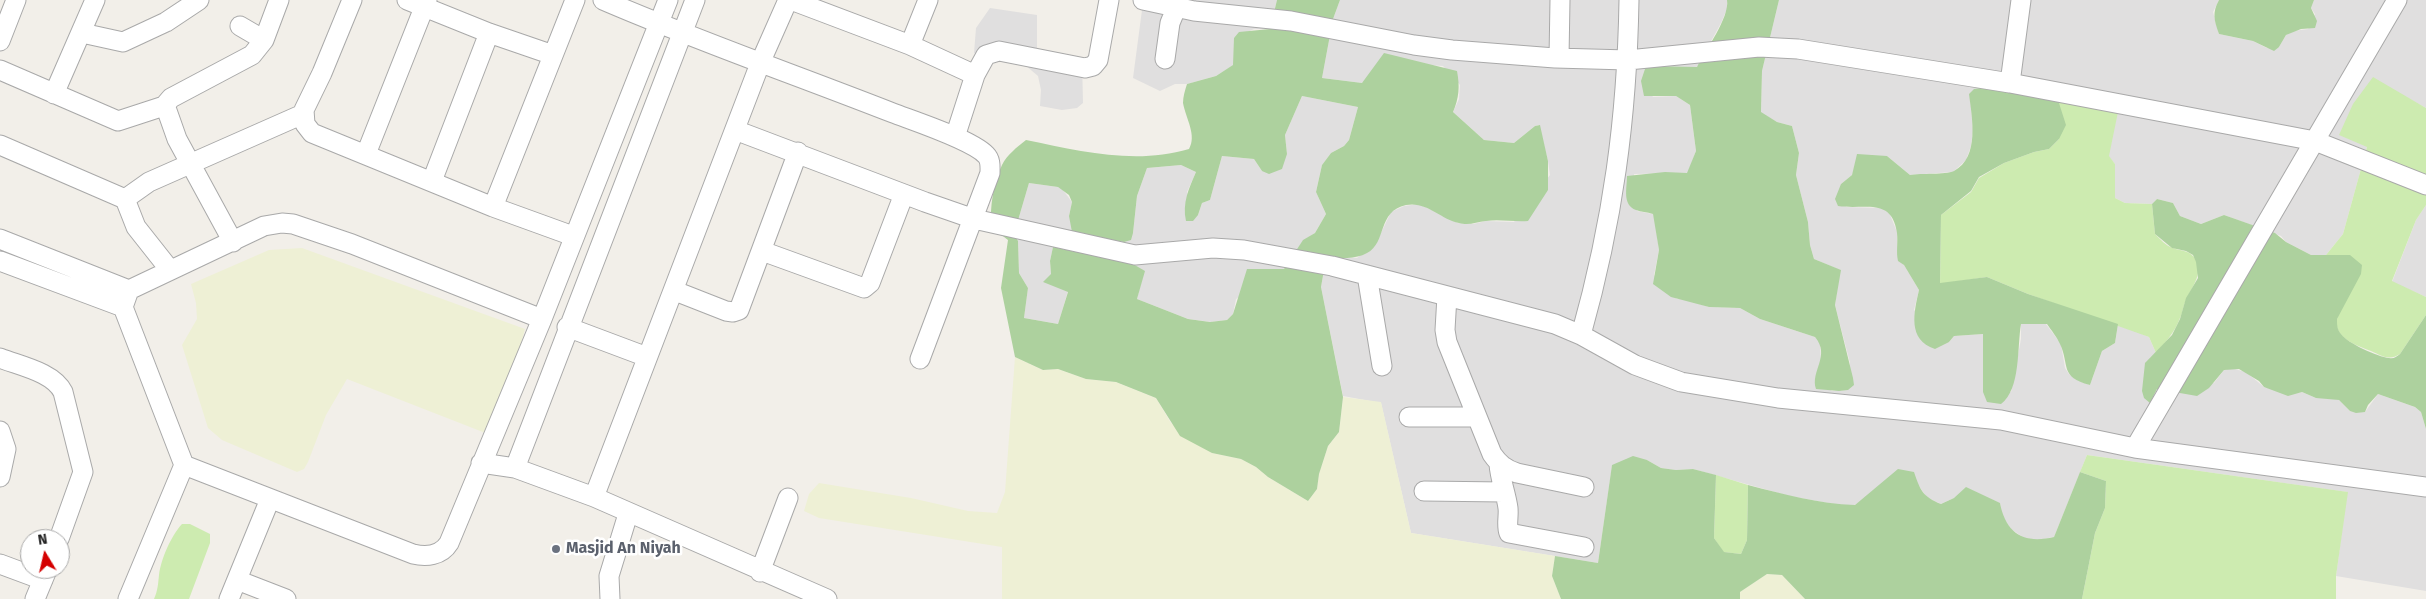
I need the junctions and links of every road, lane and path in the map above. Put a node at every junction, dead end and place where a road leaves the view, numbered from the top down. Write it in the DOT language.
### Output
graph roads {
  1 [pos="16,0"];
  2 [pos="95,0"];
  3 [pos="199,0"];
  4 [pos="279,0"];
  5 [pos="352,0"];
  6 [pos="407,0"];
  7 [pos="575,0"];
  8 [pos="603,0"];
  9 [pos="668,0"];
  10 [pos="695,0"];
  11 [pos="790,0"];
  12 [pos="928,0"];
  13 [pos="1109,0"];
  14 [pos="1143,0"];
  15 [pos="1560,0"];
  16 [pos="1629,0"];
  17 [pos="2021,0"];
  18 [pos="2396,0"];
  19 [pos="426,3"];
  20 [pos="1176,3"];
  21 [pos="659,24"];
  22 [pos="240,26"];
  23 [pos="82,33"];
  24 [pos="489,33"];
  25 [pos="682,34"];
  26 [pos="264,40"];
  27 [pos="0,41"];
  28 [pos="910,45"];
  29 [pos="553,55"];
  30 [pos="1559,58"];
  31 [pos="1165,60"];
  32 [pos="1628,60"];
  33 [pos="761,61"];
  34 [pos="0,70"];
  35 [pos="975,75"];
  36 [pos="2010,83"];
  37 [pos="54,94"];
  38 [pos="164,106"];
  39 [pos="303,114"];
  40 [pos="735,130"];
  41 [pos="955,138"];
  42 [pos="2315,141"];
  43 [pos="0,145"];
  44 [pos="798,152"];
  45 [pos="366,154"];
  46 [pos="191,162"];
  47 [pos="432,181"];
  48 [pos="2426,184"];
  49 [pos="904,194"];
  50 [pos="125,199"];
  51 [pos="493,207"];
  52 [pos="974,219"];
  53 [pos="573,236"];
  54 [pos="0,239"];
  55 [pos="233,242"];
  56 [pos="762,251"];
  57 [pos="0,261"];
  58 [pos="170,270"];
  59 [pos="1367,275"];
  60 [pos="675,290"];
  61 [pos="1447,296"];
  62 [pos="126,299"];
  63 [pos="542,319"];
  64 [pos="567,327"];
  65 [pos="1581,335"];
  66 [pos="647,356"];
  67 [pos="0,358"];
  68 [pos="920,358"];
  69 [pos="1382,366"];
  70 [pos="1409,417"];
  71 [pos="1477,417"];
  72 [pos="0,431"];
  73 [pos="2134,448"];
  74 [pos="481,463"];
  75 [pos="1499,464"];
  76 [pos="184,465"];
  77 [pos="515,468"];
  78 [pos="0,478"];
  79 [pos="1584,487"];
  80 [pos="2426,487"];
  81 [pos="1424,490"];
  82 [pos="1504,492"];
  83 [pos="594,497"];
  84 [pos="788,498"];
  85 [pos="270,499"];
  86 [pos="628,514"];
  87 [pos="63,529"];
  88 [pos="1584,547"];
  89 [pos="0,564"];
  90 [pos="20,568"];
  91 [pos="760,572"];
  92 [pos="43,579"];
  93 [pos="237,580"];
  94 [pos="36,599"];
  95 [pos="128,599"];
  96 [pos="229,599"];
  97 [pos="286,599"];
  98 [pos="610,599"];
  99 [pos="827,599"];
  1 -- 27 [label="street"];
  2 -- 23 [label="street"];
  3 -- 23 [label="street"];
  4 -- 26 [label="street"];
  5 -- 39 [label="street"];
  6 -- 19 [label="street"];
  7 -- 29 [label="street"];
  8 -- 21 [label="street"];
  9 -- 21 [label="street"];
  10 -- 25 [label="street"];
  11 -- 28 [label="street"];
  11 -- 33 [label="street"];
  12 -- 28 [label="street"];
  13 -- 35 [label="street"];
  14 -- 20 [label="street"];
  15 -- 30 [label="street"];
  16 -- 32 [label="street"];
  17 -- 36 [label="street"];
  18 -- 42 [label="street"];
  19 -- 24 [label="street"];
  19 -- 45 [label="street"];
  20 -- 30 [label="street"];
  20 -- 31 [label="street"];
  21 -- 25 [label="street"];
  21 -- 53 [label="street"];
  22 -- 26 [label="street"];
  23 -- 37 [label="street"];
  24 -- 29 [label="street"];
  24 -- 47 [label="street"];
  25 -- 33 [label="street"];
  25 -- 64 [label="street"];
  26 -- 38 [label="street"];
  28 -- 35 [label="street"];
  29 -- 51 [label="street"];
  30 -- 32 [label="street"];
  32 -- 36 [label="street"];
  32 -- 65 [label="street"];
  33 -- 40 [label="street"];
  33 -- 41 [label="street"];
  34 -- 37 [label="street"];
  35 -- 41 [label="street"];
  36 -- 42 [label="street"];
  37 -- 38 [label="street"];
  38 -- 46 [label="street"];
  39 -- 45 [label="street"];
  39 -- 46 [label="street"];
  40 -- 44 [label="street"];
  40 -- 60 [label="street"];
  41 -- 52 [label="street"];
  42 -- 48 [label="street"];
  42 -- 73 [label="street"];
  43 -- 50 [label="street"];
  44 -- 49 [label="street"];
  44 -- 56 [label="street"];
  45 -- 47 [label="street"];
  46 -- 50 [label="street"];
  46 -- 55 [label="street"];
  47 -- 51 [label="street"];
  49 -- 52 [label="street"];
  49 -- 56 [label="street"];
  50 -- 58 [label="street"];
  51 -- 53 [label="street"];
  52 -- 59 [label="street"];
  52 -- 68 [label="street"];
  53 -- 63 [label="street"];
  54 -- 62 [label="street"];
  55 -- 58 [label="street"];
  55 -- 63 [label="street"];
  56 -- 60 [label="street"];
  57 -- 62 [label="street"];
  58 -- 62 [label="street"];
  59 -- 61 [label="street"];
  59 -- 69 [label="street"];
  60 -- 66 [label="street"];
  61 -- 65 [label="street"];
  61 -- 71 [label="street"];
  62 -- 76 [label="street"];
  63 -- 74 [label="street"];
  64 -- 66 [label="street"];
  64 -- 77 [label="street"];
  65 -- 73 [label="street"];
  66 -- 83 [label="street"];
  67 -- 87 [label="street"];
  70 -- 71 [label="street"];
  71 -- 75 [label="street"];
  72 -- 78 [label="street"];
  73 -- 80 [label="street"];
  74 -- 77 [label="street"];
  74 -- 85 [label="street"];
  75 -- 79 [label="street"];
  75 -- 82 [label="street"];
  76 -- 85 [label="street"];
  76 -- 95 [label="street"];
  77 -- 83 [label="street"];
  81 -- 82 [label="street"];
  82 -- 88 [label="street"];
  83 -- 86 [label="street"];
  84 -- 91 [label="street"];
  85 -- 93 [label="street"];
  86 -- 91 [label="street"];
  86 -- 98 [label="street"];
  89 -- 90 [label="street"];
  91 -- 99 [label="street"];
  92 -- 94 [label="street"];
  93 -- 96 [label="street"];
  93 -- 97 [label="street"];
}
